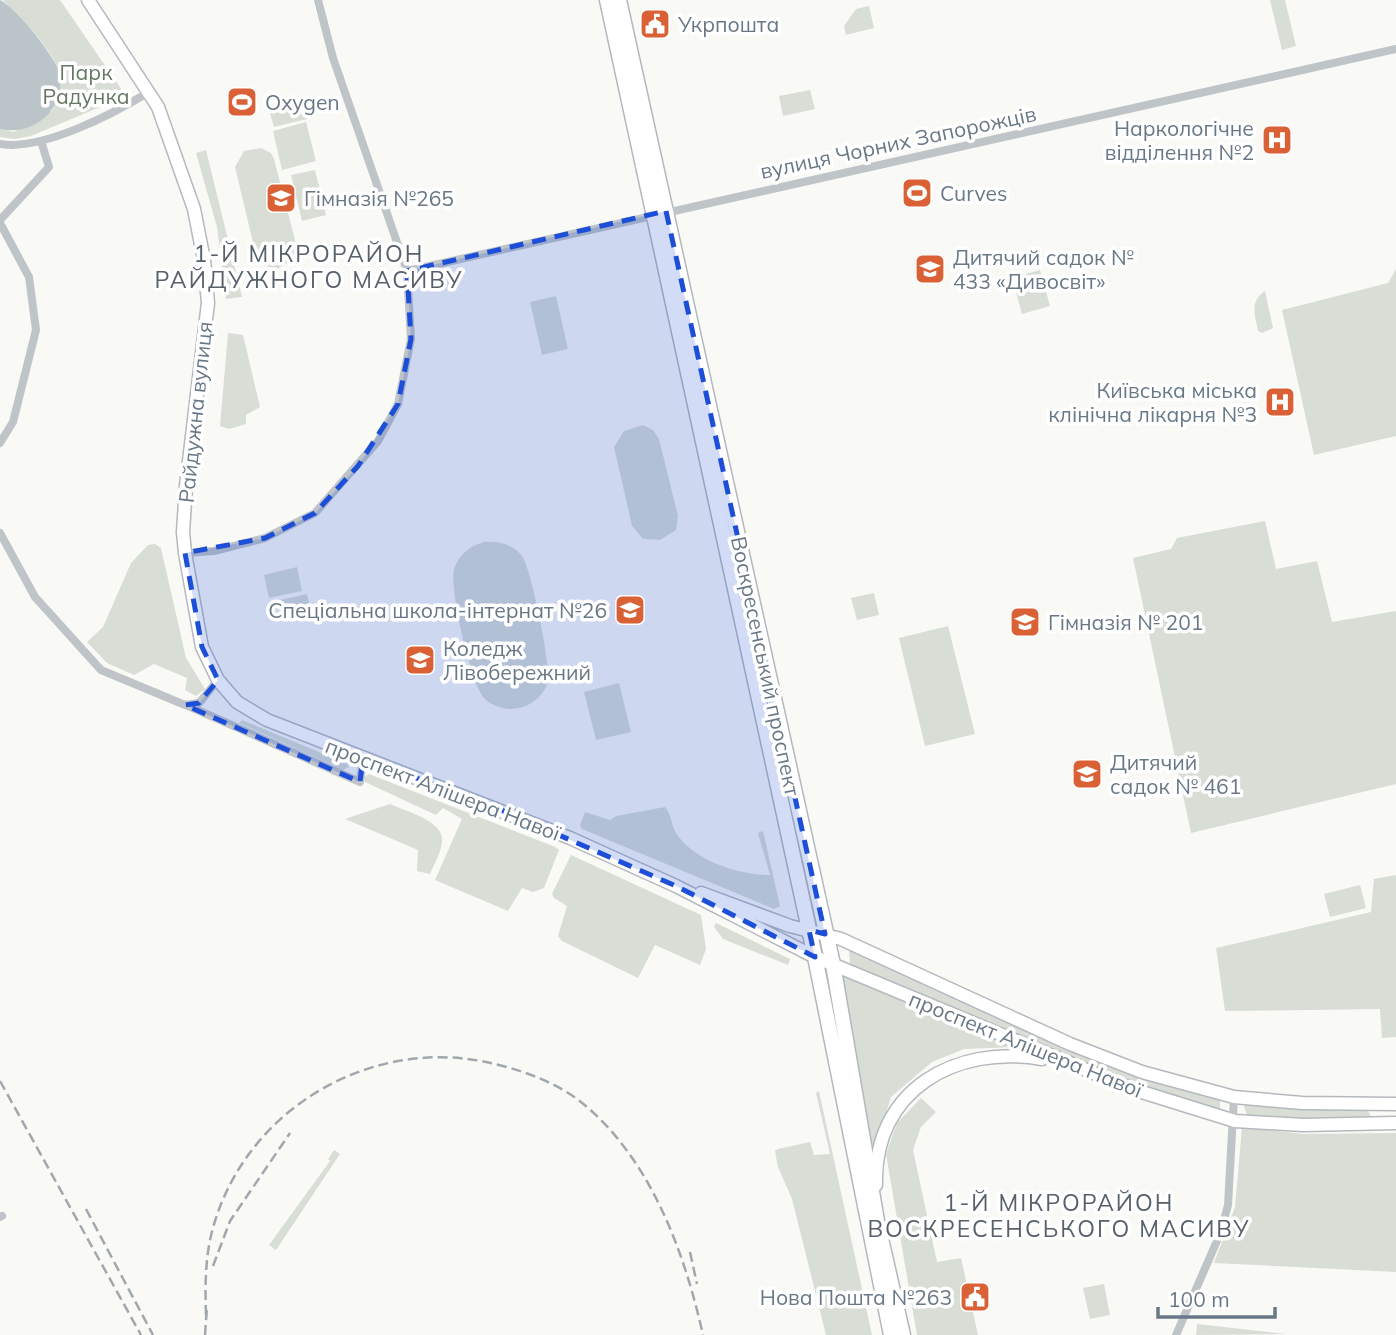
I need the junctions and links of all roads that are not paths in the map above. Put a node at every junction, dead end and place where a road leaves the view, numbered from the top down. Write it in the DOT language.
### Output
graph roads {
  1 [pos="88,0"];
  2 [pos="318,0"];
  3 [pos="607,0"];
  4 [pos="619,0"];
  5 [pos="1396,50"];
  6 [pos="149,92"];
  7 [pos="41,141"];
  8 [pos="0,144"];
  9 [pos="659,213"];
  10 [pos="0,222"];
  11 [pos="407,271"];
  12 [pos="0,443"];
  13 [pos="0,533"];
  14 [pos="185,553"];
  15 [pos="218,680"];
  16 [pos="186,705"];
  17 [pos="363,758"];
  18 [pos="676,886"];
  19 [pos="809,930"];
  20 [pos="825,934"];
  21 [pos="815,957"];
  22 [pos="832,964"];
  23 [pos="1062,1062"];
  24 [pos="1142,1072"];
  25 [pos="1132,1089"];
  26 [pos="1234,1097"];
  27 [pos="1377,1104"];
  28 [pos="1396,1104"];
  29 [pos="1235,1121"];
  30 [pos="1396,1123"];
  31 [pos="1377,1124"];
  32 [pos="877,1221"];
  33 [pos="891,1335"];
  34 [pos="903,1335"];
  35 [pos="1176,1335"];
  1 -- 6 [label="street, Райдужна вулиця"];
  2 -- 11 [label="street"];
  3 -- 9 [label="main road, Воскресенський проспект"];
  4 -- 9 [label="main road, Воскресенський проспект"];
  5 -- 9 [label="street, вулиця Чорних Запорожців"];
  6 -- 7 [label="street"];
  6 -- 14 [label="street, Райдужна вулиця"];
  7 -- 8 [label="street"];
  7 -- 10 [label="street"];
  9 -- 11 [label="street, вулиця Чорних Запорожців"];
  9 -- 19 [label="main road, Воскресенський проспект"];
  9 -- 20 [label="main road, Воскресенський проспект"];
  10 -- 12 [label="street"];
  11 -- 14 [label="street"];
  13 -- 16 [label="street"];
  14 -- 15 [label="street, Райдужна вулиця"];
  15 -- 16 [label="street"];
  15 -- 17 [label="street, проспект Алішера Навої"];
  16 -- 17 [label="street"];
  17 -- 18 [label="street, проспект Алішера Навої"];
  18 -- 19 [label="street, проспект Алішера Навої"];
  18 -- 21 [label="street, проспект Алішера Навої"];
  19 -- 20 [label="street, проспект Алішера Навої"];
  19 -- 21 [label="main road, Воскресенський проспект"];
  20 -- 22 [label="main road, Воскресенський проспект"];
  20 -- 24 [label="street, проспект Алішера Навої"];
  21 -- 22 [label="street, проспект Алішера Навої"];
  21 -- 33 [label="main road, Воскресенський проспект"];
  22 -- 23 [label="street, проспект Алішера Навої"];
  22 -- 32 [label="main road, Воскресенський проспект"];
  23 -- 25 [label="street, проспект Алішера Навої"];
  23 -- 32 [label="street"];
  24 -- 25 [label="street"];
  24 -- 26 [label="street, проспект Алішера Навої"];
  25 -- 29 [label="street, проспект Алішера Навої"];
  26 -- 27 [label="street, проспект Алішера Навої"];
  26 -- 29 [label="street"];
  27 -- 28 [label="street, проспект Алішера Навої"];
  27 -- 31 [label="street"];
  29 -- 31 [label="street, проспект Алішера Навої"];
  29 -- 35 [label="street"];
  30 -- 31 [label="street, проспект Алішера Навої"];
  32 -- 34 [label="main road, Воскресенський проспект"];
}
